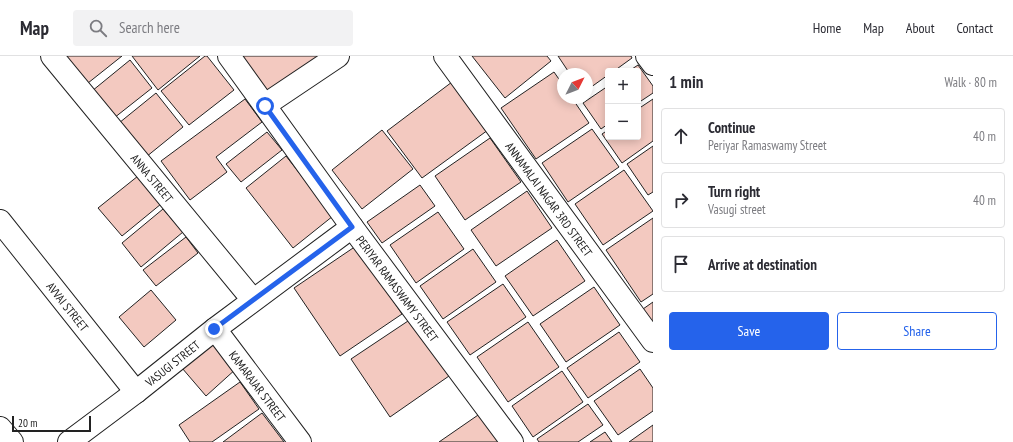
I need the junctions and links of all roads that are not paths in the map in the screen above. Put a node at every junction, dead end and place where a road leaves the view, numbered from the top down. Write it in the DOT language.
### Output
graph roads {
  1 [pos="52,56"];
  2 [pos="229,56"];
  3 [pos="338,56"];
  4 [pos="445,56"];
  5 [pos="647,56"];
  6 [pos="653,64"];
  7 [pos="265,106"];
  8 [pos="0,221"];
  9 [pos="352,227"];
  10 [pos="253,300"];
  11 [pos="214,329"];
  12 [pos="653,341"];
  13 [pos="136,392"];
  14 [pos="0,428"];
  15 [pos="12,442"];
  16 [pos="69,442"];
  17 [pos="300,442"];
  18 [pos="512,442"];
  1 -- 10 [label="street, ANNA STREET"];
  2 -- 7 [label="street, PERIYAR RAMASWAMY STREET"];
  3 -- 7 [label="street"];
  4 -- 12 [label="street, ANNAMALAI NAGAR 3RD STREET"];
  5 -- 6 [label="street"];
  7 -- 9 [label="street, PERIYAR RAMASWAMY STREET"];
  8 -- 13 [label="street, AVVAI STREET"];
  9 -- 10 [label="street, VASUGI STREET"];
  9 -- 18 [label="street, PERIYAR RAMASWAMY STREET"];
  10 -- 11 [label="street, VASUGI STREET"];
  11 -- 13 [label="street, VASUGI STREET"];
  11 -- 17 [label="street, KAMARAJAR STREET"];
  13 -- 16 [label="street, VASUGI STREET"];
  14 -- 15 [label="street"];
}
